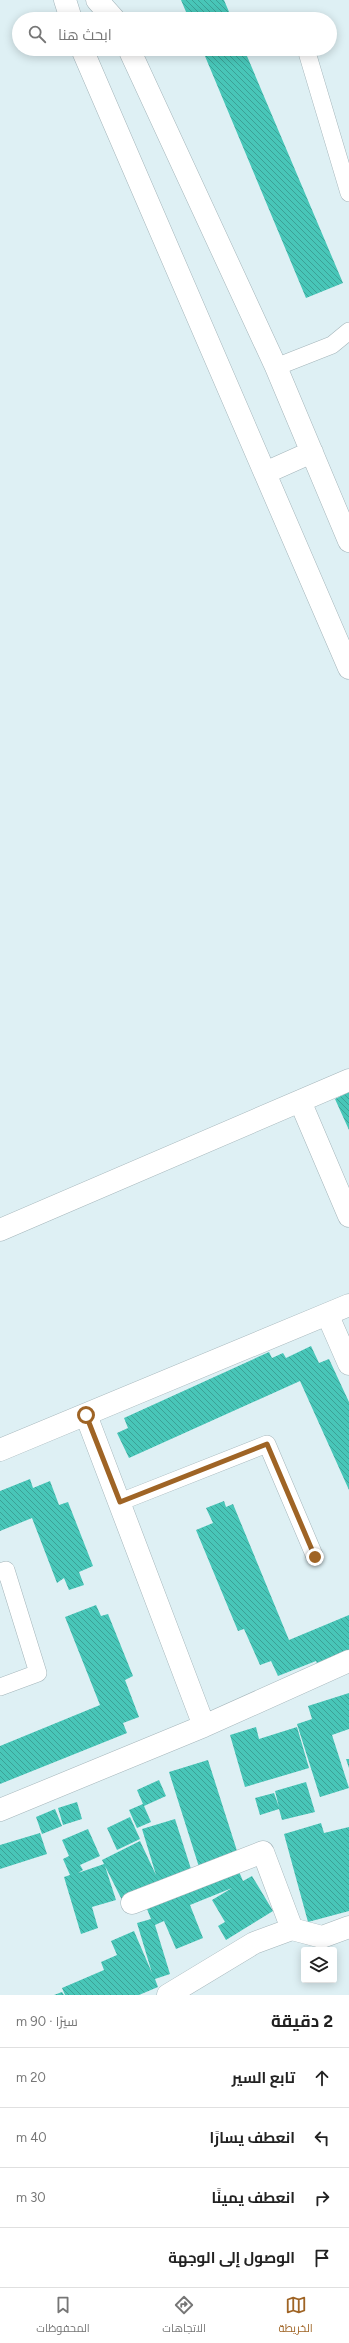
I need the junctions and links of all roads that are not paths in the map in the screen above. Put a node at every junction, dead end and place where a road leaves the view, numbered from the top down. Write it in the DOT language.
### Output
graph roads {
  1 [pos="65,0"];
  2 [pos="97,0"];
  3 [pos="69,12"];
  4 [pos="108,12"];
  5 [pos="85,56"];
  6 [pos="132,56"];
  7 [pos="308,56"];
  8 [pos="349,193"];
  9 [pos="349,330"];
  10 [pos="276,367"];
  11 [pos="312,452"];
  12 [pos="265,473"];
  13 [pos="349,541"];
  14 [pos="349,668"];
  15 [pos="349,1080"];
  16 [pos="300,1101"];
  17 [pos="349,1216"];
  18 [pos="0,1230"];
  19 [pos="349,1305"];
  20 [pos="328,1316"];
  21 [pos="349,1364"];
  22 [pos="86,1415"];
  23 [pos="0,1450"];
  24 [pos="120,1502"];
  25 [pos="315,1557"];
  26 [pos="0,1572"];
  27 [pos="349,1661"];
  28 [pos="0,1687"];
  29 [pos="204,1726"];
  30 [pos="0,1810"];
  31 [pos="132,1903"];
  32 [pos="349,1927"];
  33 [pos="292,1929"];
  34 [pos="168,1995"];
  1 -- 3 [label="street"];
  2 -- 4 [label="street"];
  5 -- 12 [label="street"];
  6 -- 10 [label="street"];
  7 -- 8 [label="lane"];
  9 -- 10 [label="lane"];
  10 -- 11 [label="street"];
  11 -- 12 [label="street"];
  11 -- 13 [label="street"];
  12 -- 14 [label="street"];
  15 -- 16 [label="street"];
  16 -- 17 [label="street"];
  16 -- 18 [label="street"];
  19 -- 20 [label="street"];
  20 -- 21 [label="street"];
  20 -- 22 [label="street"];
  22 -- 23 [label="street"];
  22 -- 24 [label="street"];
  24 -- 25 [label="lane"];
  24 -- 29 [label="street"];
  26 -- 28 [label="lane"];
  27 -- 29 [label="street"];
  29 -- 30 [label="street"];
  31 -- 33 [label="street"];
  32 -- 33 [label="street"];
  33 -- 34 [label="street"];
}
